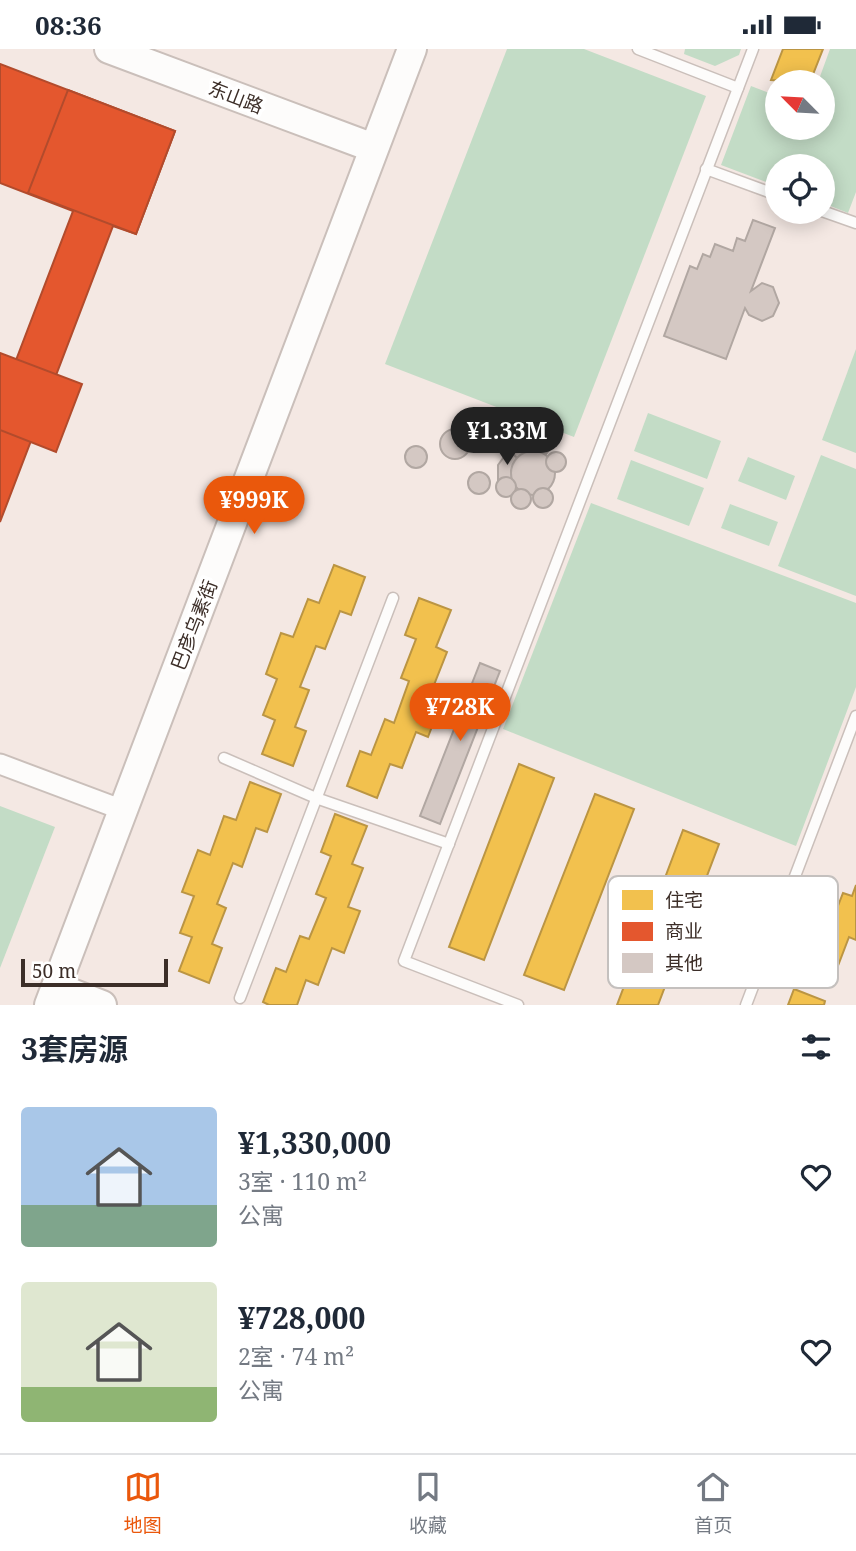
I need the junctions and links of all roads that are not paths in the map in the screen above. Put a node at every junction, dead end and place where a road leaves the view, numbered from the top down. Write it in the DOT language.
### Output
graph roads {
  1 [pos="109,49"];
  2 [pos="399,49"];
  3 [pos="412,49"];
  4 [pos="638,49"];
  5 [pos="753,49"];
  6 [pos="738,88"];
  7 [pos="363,144"];
  8 [pos="706,169"];
  9 [pos="765,191"];
  10 [pos="835,216"];
  11 [pos="856,223"];
  12 [pos="393,598"];
  13 [pos="856,716"];
  14 [pos="224,758"];
  15 [pos="0,764"];
  16 [pos="316,798"];
  17 [pos="112,806"];
  18 [pos="449,844"];
  19 [pos="795,876"];
  20 [pos="752,988"];
  21 [pos="240,998"];
  22 [pos="48,999"];
  23 [pos="102,1005"];
  24 [pos="517,1005"];
  25 [pos="746,1005"];
  1 -- 7 [label="street, 东山路"];
  2 -- 7 [label="street, 巴彦乌素街"];
  3 -- 22 [label="street, 巴彦乌素街"];
  4 -- 6 [label="lane"];
  5 -- 6 [label="lane"];
  6 -- 8 [label="lane"];
  7 -- 17 [label="street, 巴彦乌素街"];
  8 -- 9 [label="lane"];
  8 -- 18 [label="lane"];
  10 -- 11 [label="lane"];
  12 -- 16 [label="lane"];
  13 -- 19 [label="lane"];
  14 -- 16 [label="lane"];
  15 -- 17 [label="street"];
  16 -- 18 [label="lane"];
  16 -- 21 [label="lane"];
  17 -- 22 [label="street, 巴彦乌素街"];
  18 -- 24 [label="lane"];
  20 -- 25 [label="lane"];
  22 -- 23 [label="street"];
}
